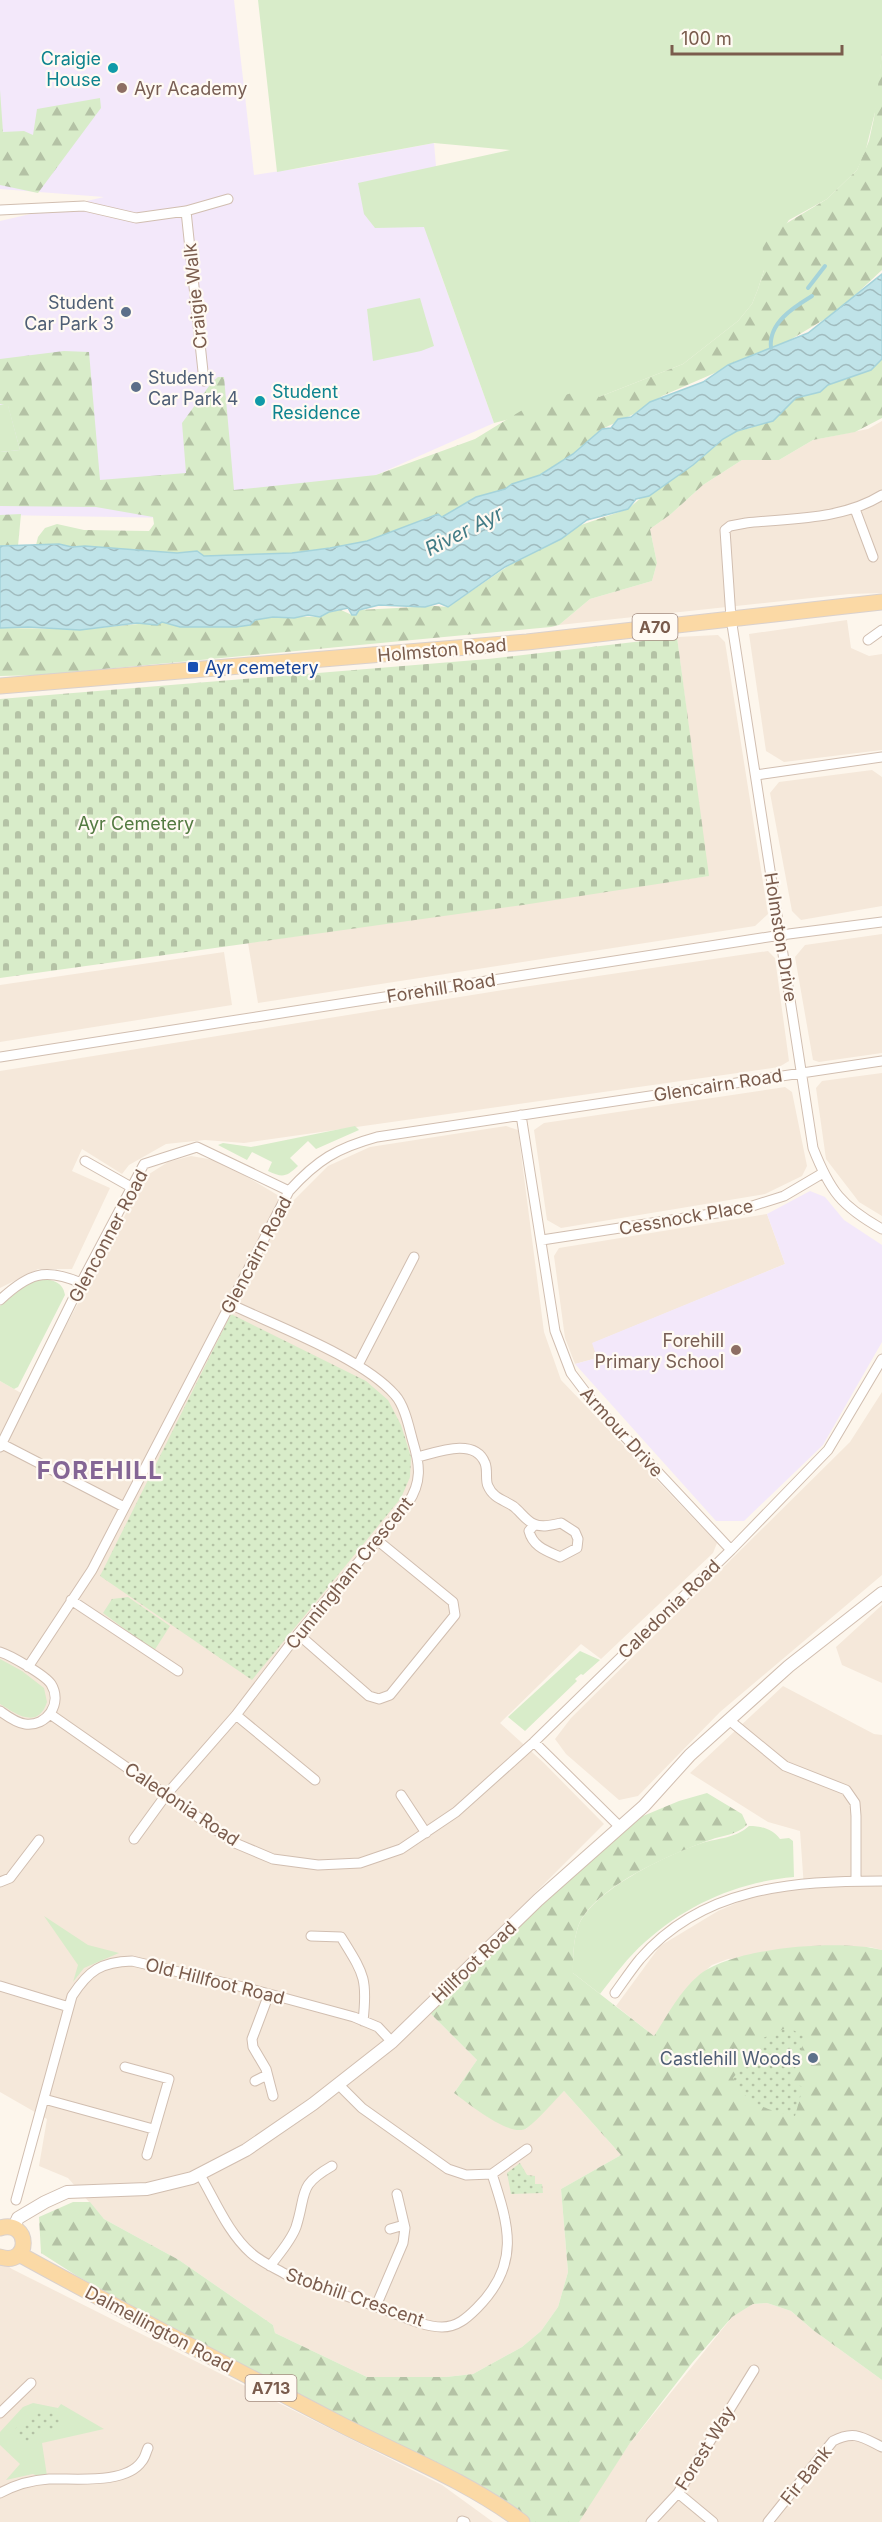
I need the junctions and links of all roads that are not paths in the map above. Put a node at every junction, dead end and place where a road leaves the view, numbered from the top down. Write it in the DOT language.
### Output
graph roads {
  1 [pos="228,200"];
  2 [pos="0,210"];
  3 [pos="186,211"];
  4 [pos="204,381"];
  5 [pos="882,495"];
  6 [pos="855,509"];
  7 [pos="873,557"];
  8 [pos="882,602"];
  9 [pos="731,618"];
  10 [pos="882,630"];
  11 [pos="868,640"];
  12 [pos="0,686"];
  13 [pos="882,757"];
  14 [pos="756,775"];
  15 [pos="882,922"];
  16 [pos="781,935"];
  17 [pos="0,1057"];
  18 [pos="882,1061"];
  19 [pos="802,1073"];
  20 [pos="521,1115"];
  21 [pos="85,1161"];
  22 [pos="823,1173"];
  23 [pos="131,1187"];
  24 [pos="289,1191"];
  25 [pos="882,1229"];
  26 [pos="542,1240"];
  27 [pos="414,1257"];
  28 [pos="81,1283"];
  29 [pos="0,1300"];
  30 [pos="230,1304"];
  31 [pos="882,1359"];
  32 [pos="358,1365"];
  33 [pos="1,1445"];
  34 [pos="418,1457"];
  35 [pos="124,1507"];
  36 [pos="534,1525"];
  37 [pos="377,1540"];
  38 [pos="731,1550"];
  39 [pos="882,1593"];
  40 [pos="71,1600"];
  41 [pos="298,1634"];
  42 [pos="0,1652"];
  43 [pos="28,1668"];
  44 [pos="178,1671"];
  45 [pos="0,1711"];
  46 [pos="50,1714"];
  47 [pos="236,1715"];
  48 [pos="729,1720"];
  49 [pos="534,1742"];
  50 [pos="315,1780"];
  51 [pos="166,1794"];
  52 [pos="401,1796"];
  53 [pos="620,1826"];
  54 [pos="426,1833"];
  55 [pos="133,1839"];
  56 [pos="39,1840"];
  57 [pos="856,1881"];
  58 [pos="882,1881"];
  59 [pos="0,1882"];
  60 [pos="311,1936"];
  61 [pos="0,1986"];
  62 [pos="615,1993"];
  63 [pos="269,1994"];
  64 [pos="69,2007"];
  65 [pos="363,2021"];
  66 [pos="392,2042"];
  67 [pos="125,2067"];
  68 [pos="267,2075"];
  69 [pos="255,2081"];
  70 [pos="339,2085"];
  71 [pos="273,2096"];
  72 [pos="44,2098"];
  73 [pos="153,2130"];
  74 [pos="528,2149"];
  75 [pos="147,2155"];
  76 [pos="332,2166"];
  77 [pos="492,2174"];
  78 [pos="200,2175"];
  79 [pos="397,2194"];
  80 [pos="16,2200"];
  81 [pos="300,2207"];
  82 [pos="312,2209"];
  83 [pos="404,2225"];
  84 [pos="7,2228"];
  85 [pos="390,2229"];
  86 [pos="19,2254"];
  87 [pos="0,2258"];
  88 [pos="270,2266"];
  89 [pos="376,2306"];
  90 [pos="754,2370"];
  91 [pos="31,2383"];
  92 [pos="0,2413"];
  93 [pos="882,2447"];
  94 [pos="148,2448"];
  95 [pos="0,2493"];
  96 [pos="678,2493"];
  97 [pos="522,2522"];
  98 [pos="651,2522"];
  99 [pos="713,2522"];
  100 [pos="768,2522"];
  1 -- 3 [label="street"];
  2 -- 3 [label="street"];
  3 -- 4 [label="street, Craigie Walk"];
  5 -- 6 [label="street"];
  6 -- 7 [label="street"];
  6 -- 9 [label="street, Holmston Drive"];
  8 -- 9 [label="main road, Holmston Road / A70"];
  9 -- 12 [label="main road, Holmston Road / A70"];
  9 -- 14 [label="street, Holmston Drive"];
  10 -- 11 [label="street"];
  13 -- 14 [label="street"];
  14 -- 16 [label="street, Holmston Drive"];
  15 -- 16 [label="street, Forehill Road"];
  16 -- 17 [label="street, Forehill Road"];
  16 -- 19 [label="street, Holmston Drive"];
  18 -- 19 [label="street, Glencairn Road"];
  19 -- 20 [label="street, Glencairn Road"];
  19 -- 22 [label="street, Holmston Drive"];
  20 -- 24 [label="street, Glencairn Road"];
  20 -- 26 [label="street, Armour Drive"];
  21 -- 23 [label="street"];
  22 -- 25 [label="street, Holmston Drive"];
  22 -- 26 [label="street, Cessnock Place"];
  23 -- 24 [label="street, Glenconner Road"];
  23 -- 28 [label="street, Glenconner Road"];
  24 -- 30 [label="street, Glencairn Road"];
  26 -- 38 [label="street, Armour Drive"];
  27 -- 32 [label="street"];
  28 -- 29 [label="street"];
  28 -- 33 [label="street, Glenconner Road"];
  30 -- 32 [label="street, Cunningham Crescent"];
  30 -- 35 [label="street, Glencairn Road"];
  31 -- 38 [label="street, Caledonia Road"];
  32 -- 34 [label="street, Cunningham Crescent"];
  33 -- 35 [label="street"];
  34 -- 36 [label="street"];
  34 -- 37 [label="street, Cunningham Crescent"];
  35 -- 40 [label="street, Glencairn Road"];
  36 -- 36 [label="street"];
  37 -- 41 [label="street, Cunningham Crescent"];
  37 -- 41 [label="street"];
  38 -- 49 [label="street, Caledonia Road"];
  39 -- 48 [label="street, Hillfoot Road"];
  40 -- 43 [label="street, Glencairn Road"];
  40 -- 44 [label="street"];
  41 -- 47 [label="street, Cunningham Crescent"];
  42 -- 43 [label="street"];
  43 -- 46 [label="street"];
  45 -- 46 [label="street"];
  46 -- 51 [label="street, Caledonia Road"];
  47 -- 50 [label="street"];
  47 -- 51 [label="street, Cunningham Crescent"];
  48 -- 53 [label="street, Hillfoot Road"];
  48 -- 57 [label="street"];
  49 -- 53 [label="street"];
  49 -- 54 [label="street, Caledonia Road"];
  51 -- 54 [label="street, Caledonia Road"];
  51 -- 55 [label="street, Cunningham Crescent"];
  52 -- 54 [label="street"];
  53 -- 66 [label="street, Hillfoot Road"];
  56 -- 59 [label="street"];
  57 -- 58 [label="street"];
  57 -- 62 [label="street"];
  60 -- 65 [label="street"];
  61 -- 64 [label="street"];
  63 -- 64 [label="street, Old Hillfoot Road"];
  63 -- 65 [label="street, Old Hillfoot Road"];
  63 -- 68 [label="street"];
  64 -- 72 [label="street, Old Hillfoot Road"];
  65 -- 66 [label="street, Old Hillfoot Road"];
  66 -- 70 [label="street, Hillfoot Road"];
  67 -- 73 [label="street"];
  68 -- 69 [label="street"];
  68 -- 71 [label="street"];
  70 -- 77 [label="street"];
  70 -- 78 [label="street, Hillfoot Road"];
  72 -- 73 [label="street"];
  72 -- 80 [label="street, Old Hillfoot Road"];
  73 -- 75 [label="street"];
  74 -- 77 [label="street"];
  76 -- 81 [label="street"];
  77 -- 89 [label="street, Stobhill Crescent"];
  78 -- 84 [label="street, Hillfoot Road"];
  78 -- 88 [label="street, Stobhill Crescent"];
  79 -- 83 [label="street"];
  81 -- 82 [label="street"];
  81 -- 88 [label="street"];
  83 -- 85 [label="street"];
  83 -- 89 [label="street"];
  84 -- 86 [label="main road"];
  86 -- 87 [label="main road"];
  86 -- 97 [label="main road, Dalmellington Road / A713"];
  88 -- 89 [label="street, Stobhill Crescent"];
  90 -- 96 [label="street, Forest Way"];
  91 -- 92 [label="street"];
  93 -- 100 [label="street, Fir Bank"];
  94 -- 95 [label="street"];
  96 -- 98 [label="street, Forest Way"];
  96 -- 99 [label="street"];
}
